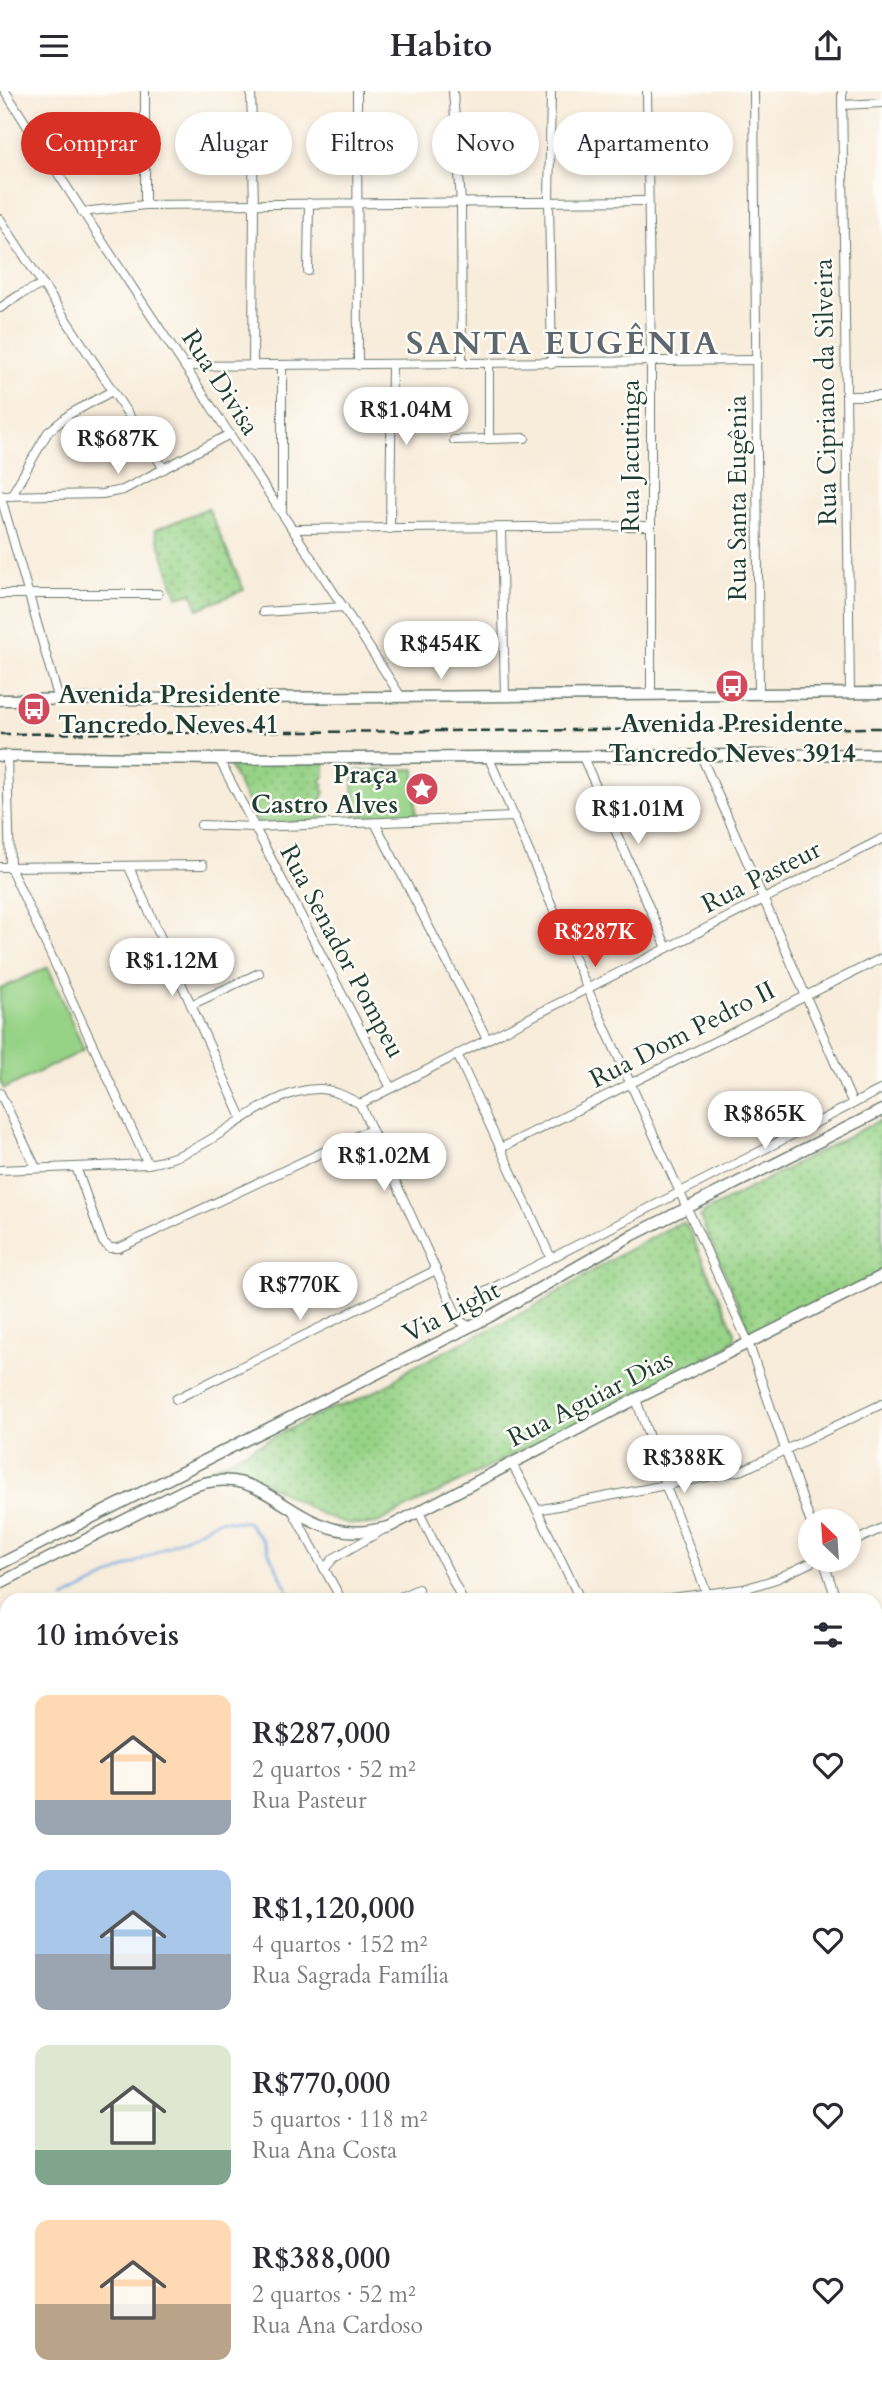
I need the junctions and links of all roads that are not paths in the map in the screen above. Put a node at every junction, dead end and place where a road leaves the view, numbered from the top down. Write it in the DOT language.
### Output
graph roads {
  1 [pos="5,91"];
  2 [pos="145,91"];
  3 [pos="251,91"];
  4 [pos="357,91"];
  5 [pos="453,91"];
  6 [pos="551,91"];
  7 [pos="647,91"];
  8 [pos="754,91"];
  9 [pos="842,91"];
  10 [pos="882,103"];
  11 [pos="842,105"];
  12 [pos="550,200"];
  13 [pos="648,201"];
  14 [pos="359,202"];
  15 [pos="461,202"];
  16 [pos="309,203"];
  17 [pos="254,204"];
  18 [pos="145,205"];
  19 [pos="82,212"];
  20 [pos="0,219"];
  21 [pos="308,271"];
  22 [pos="41,285"];
  23 [pos="0,308"];
  24 [pos="757,360"];
  25 [pos="651,363"];
  26 [pos="462,364"];
  27 [pos="489,364"];
  28 [pos="552,364"];
  29 [pos="358,365"];
  30 [pos="392,365"];
  31 [pos="185,366"];
  32 [pos="253,366"];
  33 [pos="282,366"];
  34 [pos="112,391"];
  35 [pos="847,396"];
  36 [pos="882,396"];
  37 [pos="230,434"];
  38 [pos="525,438"];
  39 [pos="489,439"];
  40 [pos="454,440"];
  41 [pos="163,470"];
  42 [pos="3,495"];
  43 [pos="282,513"];
  44 [pos="652,526"];
  45 [pos="501,528"];
  46 [pos="293,529"];
  47 [pos="390,529"];
  48 [pos="30,593"];
  49 [pos="0,594"];
  50 [pos="158,594"];
  51 [pos="344,607"];
  52 [pos="264,612"];
  53 [pos="882,693"];
  54 [pos="759,694"];
  55 [pos="850,694"];
  56 [pos="651,695"];
  57 [pos="505,696"];
  58 [pos="401,697"];
  59 [pos="0,700"];
  60 [pos="59,700"];
  61 [pos="882,754"];
  62 [pos="701,755"];
  63 [pos="4,756"];
  64 [pos="583,757"];
  65 [pos="489,758"];
  66 [pos="219,759"];
  67 [pos="515,817"];
  68 [pos="375,823"];
  69 [pos="201,825"];
  70 [pos="254,827"];
  71 [pos="882,839"];
  72 [pos="203,865"];
  73 [pos="0,867"];
  74 [pos="10,867"];
  75 [pos="129,867"];
  76 [pos="763,899"];
  77 [pos="667,948"];
  78 [pos="882,958"];
  79 [pos="259,973"];
  80 [pos="587,988"];
  81 [pos="807,996"];
  82 [pos="191,1005"];
  83 [pos="487,1039"];
  84 [pos="457,1054"];
  85 [pos="630,1084"];
  86 [pos="391,1088"];
  87 [pos="882,1089"];
  88 [pos="0,1093"];
  89 [pos="360,1104"];
  90 [pos="853,1104"];
  91 [pos="882,1110"];
  92 [pos="242,1118"];
  93 [pos="370,1129"];
  94 [pos="501,1148"];
  95 [pos="148,1164"];
  96 [pos="76,1167"];
  97 [pos="36,1168"];
  98 [pos="0,1170"];
  99 [pos="680,1191"];
  100 [pos="688,1207"];
  101 [pos="551,1258"];
  102 [pos="436,1270"];
  103 [pos="882,1276"];
  104 [pos="482,1293"];
  105 [pos="470,1327"];
  106 [pos="748,1342"];
  107 [pos="176,1399"];
  108 [pos="636,1399"];
  109 [pos="882,1404"];
  110 [pos="786,1451"];
  111 [pos="512,1464"];
  112 [pos="665,1484"];
  113 [pos="288,1505"];
  114 [pos="806,1509"];
  115 [pos="537,1510"];
  116 [pos="419,1512"];
  117 [pos="389,1527"];
  118 [pos="882,1528"];
  119 [pos="861,1538"];
  120 [pos="0,1565"];
  121 [pos="325,1568"];
  122 [pos="798,1569"];
  123 [pos="826,1572"];
  124 [pos="0,1583"];
  125 [pos="418,1589"];
  126 [pos="338,1593"];
  127 [pos="409,1593"];
  128 [pos="459,1593"];
  129 [pos="577,1593"];
  130 [pos="706,1593"];
  131 [pos="726,1593"];
  132 [pos="834,1593"];
  1 -- 19 [label="street, Rua Divisa"];
  2 -- 18 [label="street"];
  3 -- 17 [label="street"];
  4 -- 14 [label="street"];
  5 -- 15 [label="street"];
  6 -- 12 [label="street"];
  7 -- 13 [label="street, Rua Jacutinga"];
  8 -- 24 [label="street, Rua Santa Eugênia"];
  9 -- 11 [label="street, Rua Cipriano da Silveira"];
  10 -- 11 [label="street"];
  11 -- 35 [label="street, Rua Cipriano da Silveira"];
  12 -- 13 [label="street"];
  12 -- 15 [label="street"];
  12 -- 28 [label="street"];
  13 -- 25 [label="street, Rua Jacutinga"];
  14 -- 15 [label="street"];
  14 -- 16 [label="street"];
  14 -- 29 [label="street"];
  15 -- 26 [label="street"];
  16 -- 17 [label="street"];
  16 -- 21 [label="street"];
  17 -- 18 [label="street"];
  17 -- 32 [label="street"];
  18 -- 19 [label="street"];
  19 -- 31 [label="street, Rua Divisa"];
  20 -- 22 [label="street"];
  22 -- 23 [label="street"];
  22 -- 34 [label="street"];
  24 -- 25 [label="street"];
  24 -- 54 [label="street, Rua Santa Eugênia"];
  25 -- 28 [label="street"];
  25 -- 44 [label="street, Rua Jacutinga"];
  26 -- 27 [label="street"];
  26 -- 30 [label="street"];
  27 -- 28 [label="street"];
  27 -- 39 [label="street"];
  29 -- 30 [label="street"];
  29 -- 33 [label="street"];
  30 -- 47 [label="street"];
  31 -- 32 [label="street"];
  31 -- 37 [label="street, Rua Divisa"];
  32 -- 33 [label="street"];
  33 -- 43 [label="street"];
  34 -- 41 [label="street"];
  34 -- 42 [label="street"];
  35 -- 36 [label="street"];
  35 -- 55 [label="street, Rua Cipriano da Silveira"];
  37 -- 41 [label="street"];
  37 -- 43 [label="street, Rua Divisa"];
  38 -- 39 [label="street"];
  39 -- 40 [label="street"];
  41 -- 42 [label="street"];
  42 -- 48 [label="street"];
  43 -- 46 [label="street, Rua Divisa"];
  44 -- 45 [label="street"];
  44 -- 56 [label="street, Rua Jacutinga"];
  45 -- 47 [label="street"];
  45 -- 57 [label="street"];
  46 -- 47 [label="street"];
  46 -- 51 [label="street, Rua Divisa"];
  48 -- 49 [label="street"];
  48 -- 50 [label="street"];
  48 -- 60 [label="street"];
  51 -- 52 [label="street"];
  51 -- 58 [label="street, Rua Divisa"];
  53 -- 55 [label="street"];
  54 -- 55 [label="street"];
  54 -- 56 [label="street"];
  56 -- 57 [label="street"];
  57 -- 58 [label="street"];
  58 -- 60 [label="street"];
  59 -- 60 [label="street"];
  61 -- 62 [label="street"];
  62 -- 64 [label="street"];
  62 -- 76 [label="street"];
  63 -- 66 [label="street"];
  63 -- 74 [label="street"];
  64 -- 65 [label="street"];
  64 -- 77 [label="street"];
  65 -- 66 [label="street"];
  65 -- 67 [label="street"];
  66 -- 70 [label="street, Rua Senador Pompeu"];
  67 -- 68 [label="street"];
  67 -- 80 [label="street"];
  68 -- 70 [label="street"];
  68 -- 83 [label="street"];
  69 -- 70 [label="street"];
  70 -- 86 [label="street, Rua Senador Pompeu"];
  71 -- 76 [label="street, Rua Pasteur"];
  72 -- 75 [label="street"];
  73 -- 74 [label="street"];
  74 -- 75 [label="street"];
  74 -- 95 [label="street"];
  75 -- 82 [label="street"];
  76 -- 77 [label="street, Rua Pasteur"];
  76 -- 81 [label="street"];
  77 -- 80 [label="street, Rua Pasteur"];
  78 -- 81 [label="street, Rua Dom Pedro II"];
  79 -- 82 [label="street"];
  80 -- 83 [label="street, Rua Pasteur"];
  80 -- 85 [label="street"];
  81 -- 85 [label="street, Rua Dom Pedro II"];
  81 -- 90 [label="street"];
  82 -- 92 [label="street"];
  83 -- 84 [label="street, Rua Pasteur"];
  84 -- 86 [label="street, Rua Pasteur"];
  84 -- 94 [label="street"];
  85 -- 94 [label="street, Rua Dom Pedro II"];
  85 -- 99 [label="street"];
  86 -- 89 [label="street, Rua Pasteur"];
  87 -- 90 [label="street"];
  88 -- 97 [label="street"];
  89 -- 92 [label="street"];
  89 -- 93 [label="street"];
  90 -- 99 [label="street"];
  91 -- 100 [label="street, Via Light"];
  92 -- 95 [label="street"];
  93 -- 96 [label="street"];
  93 -- 102 [label="street"];
  94 -- 101 [label="street"];
  95 -- 96 [label="street"];
  96 -- 97 [label="street"];
  97 -- 98 [label="street"];
  99 -- 100 [label="street"];
  99 -- 101 [label="street"];
  100 -- 105 [label="street, Via Light"];
  100 -- 106 [label="street"];
  101 -- 104 [label="street"];
  102 -- 105 [label="street"];
  102 -- 107 [label="street"];
  103 -- 106 [label="street, Rua Aguiar Dias"];
  105 -- 120 [label="street, Via Light"];
  106 -- 108 [label="street, Rua Aguiar Dias"];
  106 -- 110 [label="street"];
  108 -- 111 [label="street, Rua Aguiar Dias"];
  108 -- 112 [label="street"];
  109 -- 110 [label="street"];
  110 -- 112 [label="street"];
  110 -- 114 [label="street"];
  111 -- 115 [label="street"];
  111 -- 116 [label="street, Rua Aguiar Dias"];
  112 -- 115 [label="street"];
  112 -- 130 [label="street"];
  113 -- 117 [label="street"];
  113 -- 121 [label="street"];
  113 -- 124 [label="street"];
  115 -- 129 [label="street"];
  116 -- 117 [label="street, Rua Aguiar Dias"];
  116 -- 128 [label="street"];
  117 -- 121 [label="street, Rua Aguiar Dias"];
  118 -- 119 [label="street"];
  121 -- 126 [label="street"];
  122 -- 131 [label="street"];
  123 -- 132 [label="street"];
  125 -- 127 [label="street"];
}
